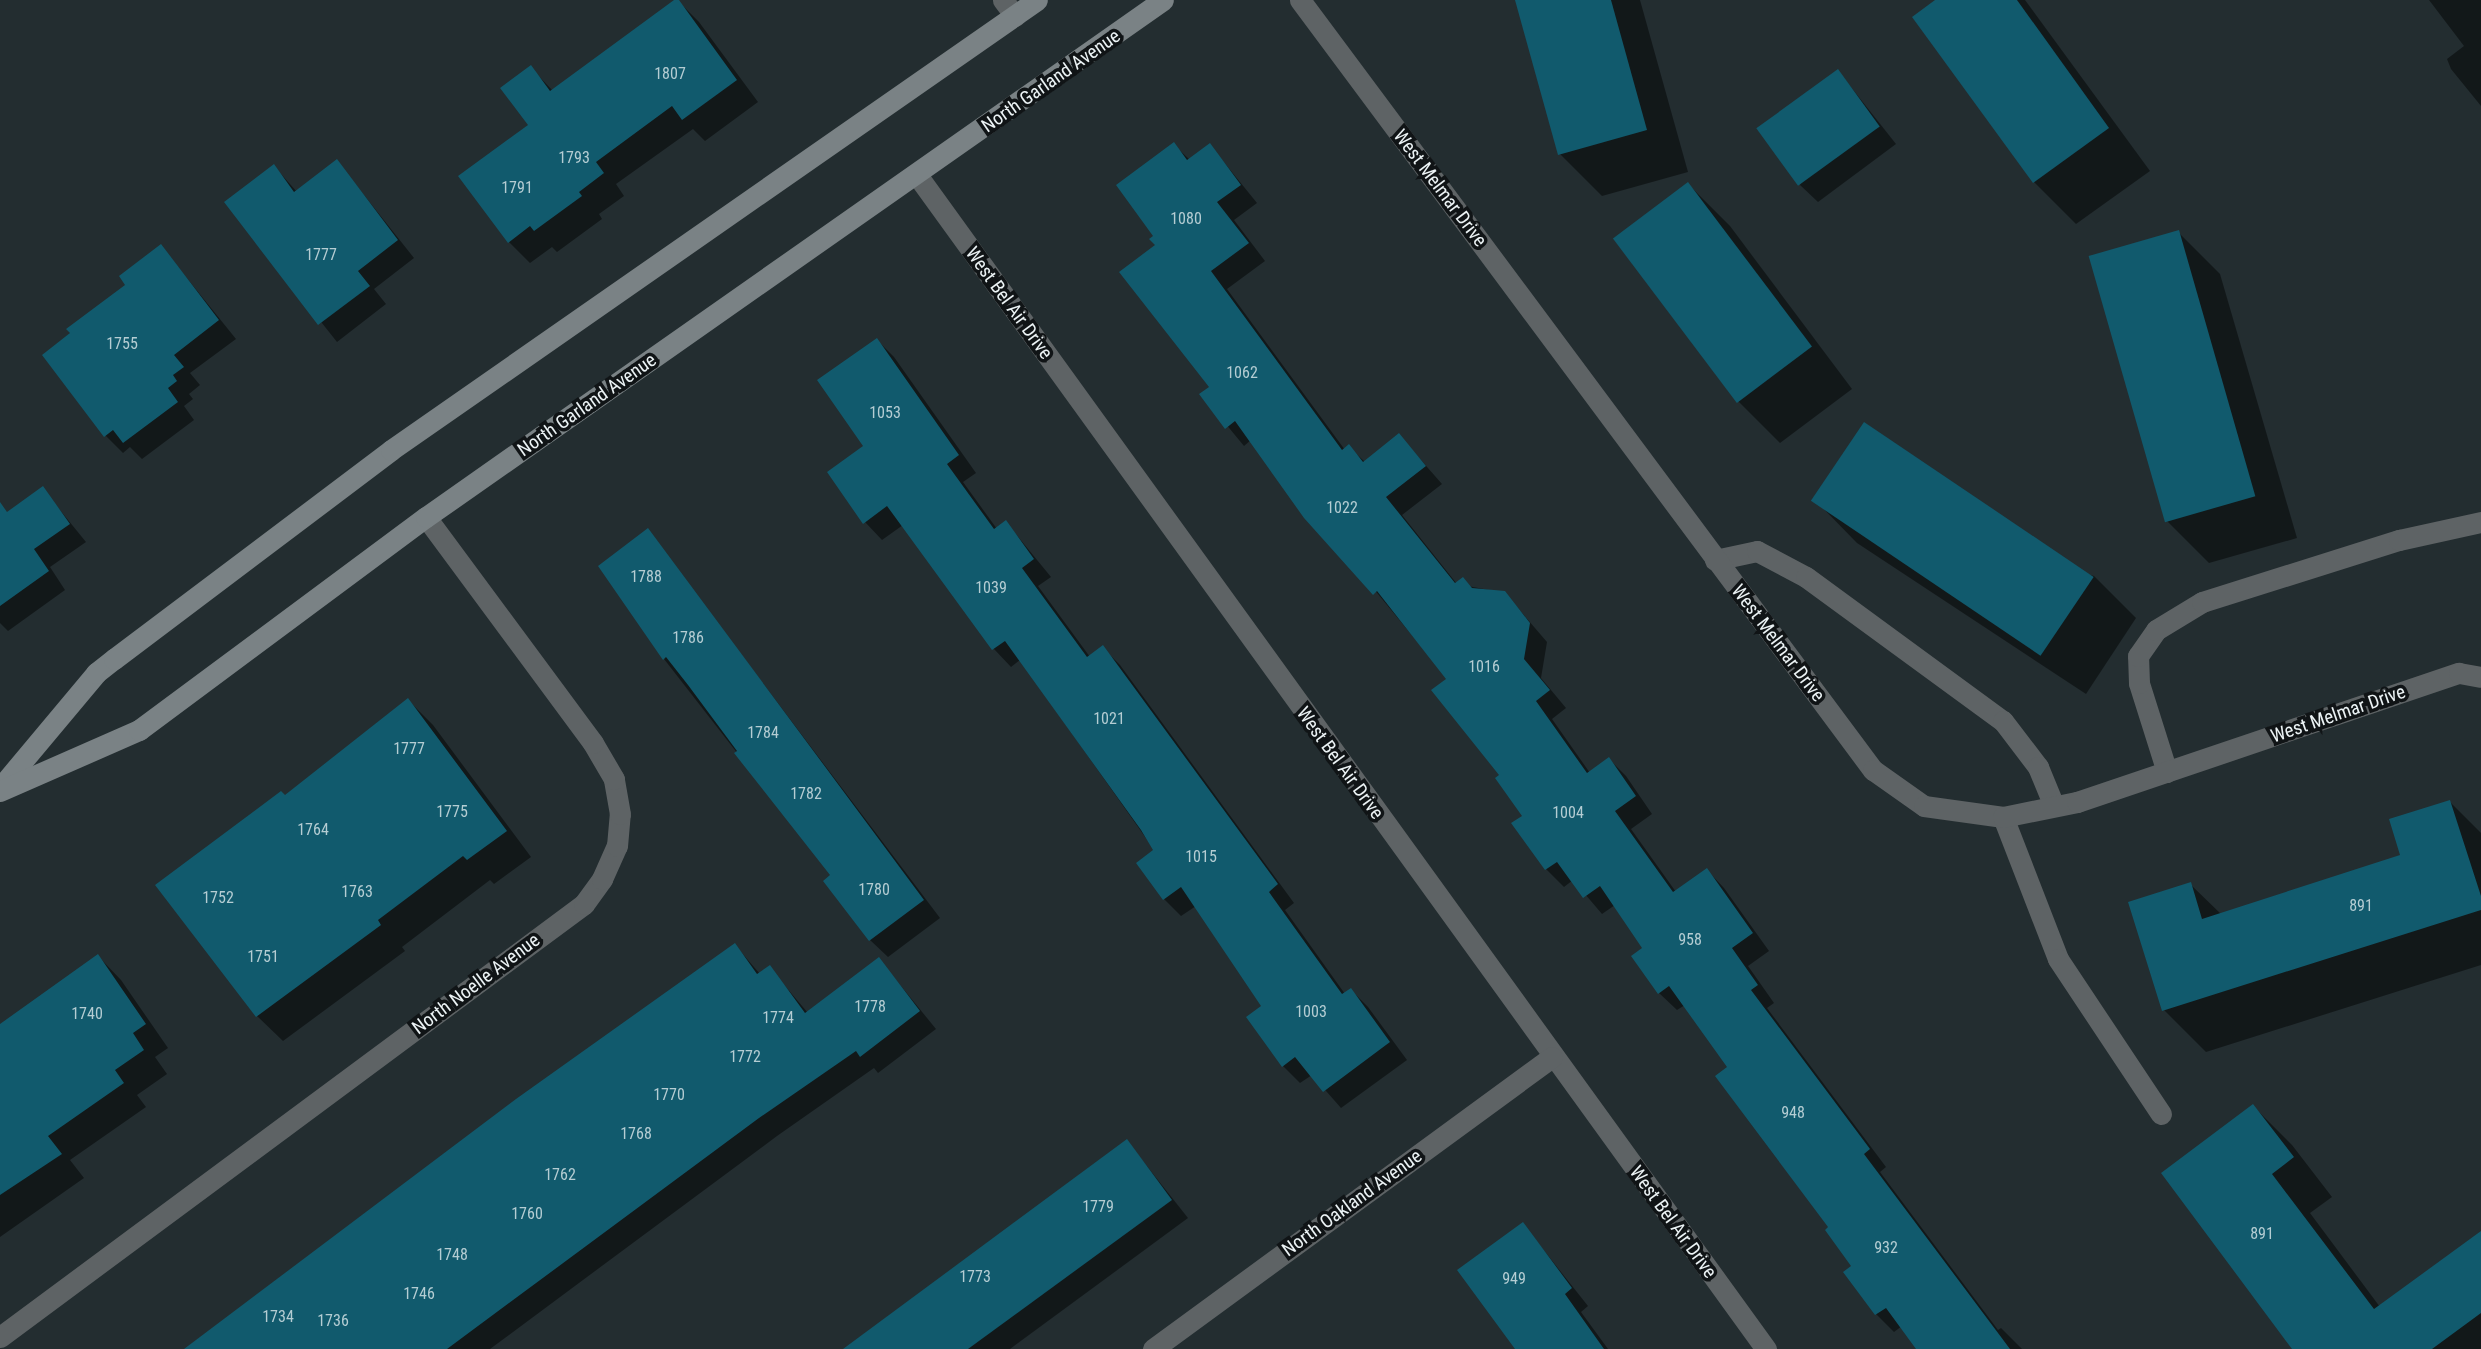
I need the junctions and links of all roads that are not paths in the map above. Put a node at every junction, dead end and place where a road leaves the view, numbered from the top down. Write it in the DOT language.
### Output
graph roads {
  1 [pos="1037,0"];
  2 [pos="1163,0"];
  3 [pos="1300,0"];
  4 [pos="1009,8"];
  5 [pos="917,175"];
  6 [pos="426,517"];
  7 [pos="2481,522"];
  8 [pos="1715,560"];
  9 [pos="2481,677"];
  10 [pos="2166,772"];
  11 [pos="0,790"];
  12 [pos="2054,806"];
  13 [pos="2003,817"];
  14 [pos="1552,1057"];
  15 [pos="2161,1114"];
  16 [pos="0,1337"];
  17 [pos="1153,1349"];
  18 [pos="1766,1349"];
  1 -- 4 [label="main road, North Garland Avenue"];
  2 -- 5 [label="main road, North Garland Avenue"];
  3 -- 8 [label="street, West Melmar Drive"];
  4 -- 11 [label="main road, North Garland Avenue"];
  5 -- 6 [label="main road, North Garland Avenue"];
  5 -- 14 [label="street, West Bel Air Drive"];
  6 -- 11 [label="main road, North Garland Avenue"];
  6 -- 16 [label="street, North Noelle Avenue"];
  7 -- 10 [label="street"];
  8 -- 12 [label="street"];
  8 -- 13 [label="street, West Melmar Drive"];
  9 -- 10 [label="street, West Melmar Drive"];
  10 -- 12 [label="street, West Melmar Drive"];
  12 -- 13 [label="street, West Melmar Drive"];
  13 -- 15 [label="street"];
  14 -- 17 [label="street, North Oakland Avenue"];
  14 -- 18 [label="street, West Bel Air Drive"];
}
